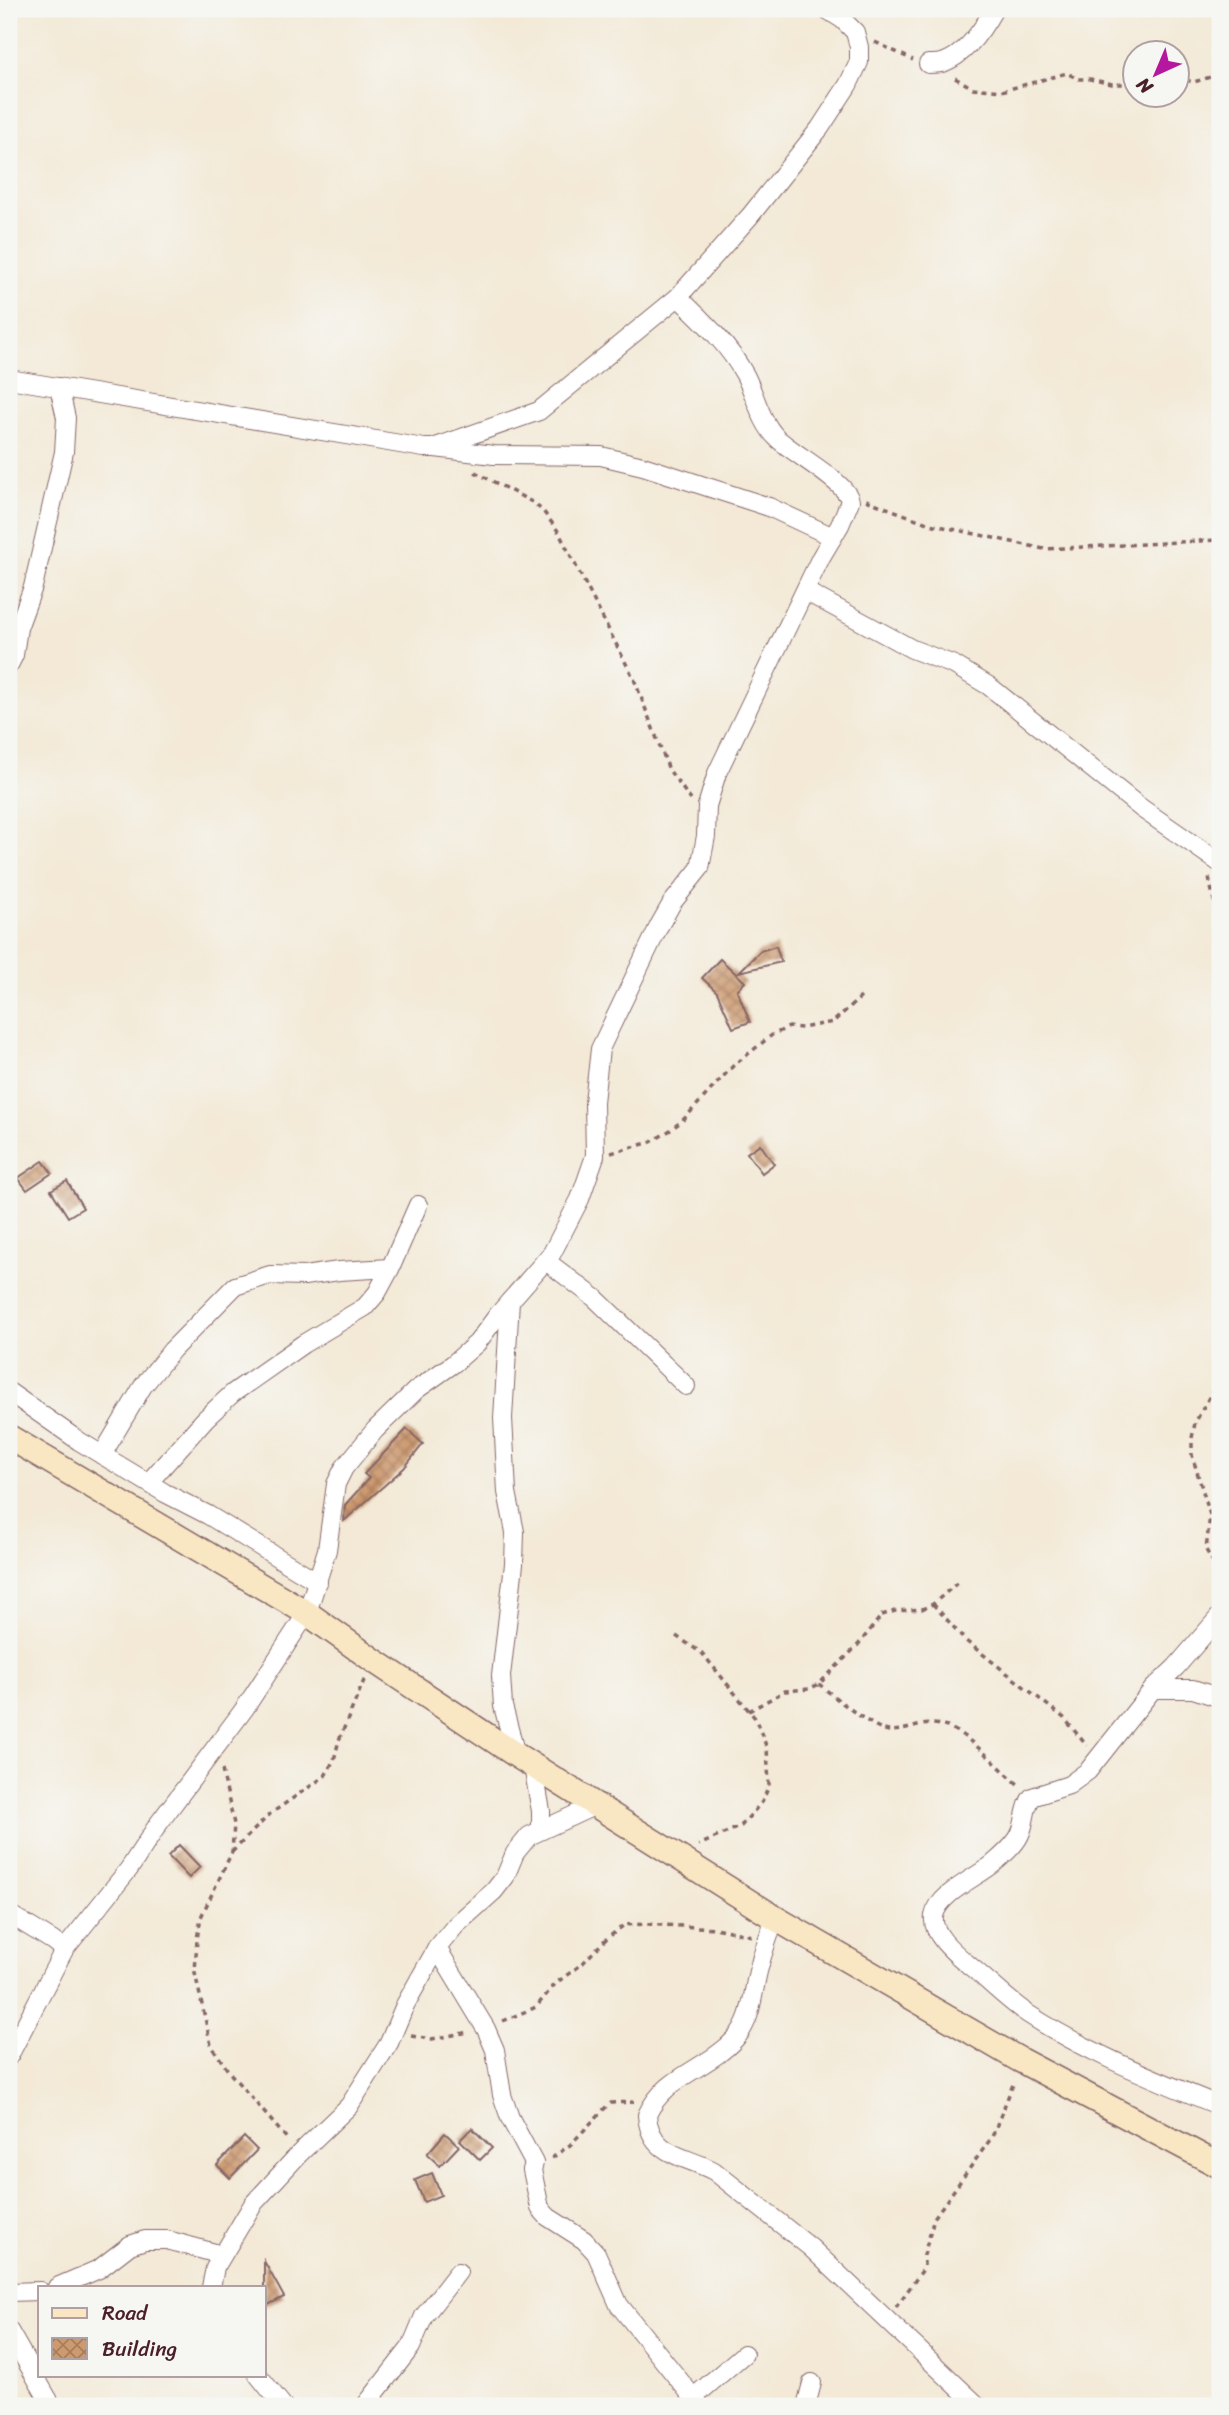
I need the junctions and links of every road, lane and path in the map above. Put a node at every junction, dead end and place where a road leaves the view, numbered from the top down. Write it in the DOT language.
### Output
graph roads {
  1 [pos="826,9"];
  2 [pos="995,9"];
  3 [pos="928,64"];
  4 [pos="1067,74"];
  5 [pos="1220,74"];
  6 [pos="1190,81"];
  7 [pos="1120,84"];
  8 [pos="678,297"];
  9 [pos="9,379"];
  10 [pos="59,387"];
  11 [pos="433,448"];
  12 [pos="467,468"];
  13 [pos="848,500"];
  14 [pos="835,533"];
  15 [pos="1220,540"];
  16 [pos="804,591"];
  17 [pos="9,665"];
  18 [pos="706,818"];
  19 [pos="1204,852"];
  20 [pos="1220,863"];
  21 [pos="1220,928"];
  22 [pos="862,996"];
  23 [pos="595,1156"];
  24 [pos="418,1205"];
  25 [pos="547,1261"];
  26 [pos="390,1268"];
  27 [pos="510,1301"];
  28 [pos="1220,1369"];
  29 [pos="686,1386"];
  30 [pos="9,1392"];
  31 [pos="9,1437"];
  32 [pos="102,1455"];
  33 [pos="149,1482"];
  34 [pos="1220,1574"];
  35 [pos="318,1582"];
  36 [pos="957,1583"];
  37 [pos="933,1604"];
  38 [pos="307,1613"];
  39 [pos="1220,1616"];
  40 [pos="676,1636"];
  41 [pos="373,1660"];
  42 [pos="820,1684"];
  43 [pos="1153,1689"];
  44 [pos="1220,1698"];
  45 [pos="749,1711"];
  46 [pos="215,1749"];
  47 [pos="524,1760"];
  48 [pos="1095,1763"];
  49 [pos="1032,1797"];
  50 [pos="596,1805"];
  51 [pos="541,1830"];
  52 [pos="232,1852"];
  53 [pos="673,1854"];
  54 [pos="9,1914"];
  55 [pos="771,1928"];
  56 [pos="437,1948"];
  57 [pos="64,1950"];
  58 [pos="486,2029"];
  59 [pos="393,2034"];
  60 [pos="9,2056"];
  61 [pos="1020,2060"];
  62 [pos="654,2101"];
  63 [pos="1220,2106"];
  64 [pos="300,2153"];
  65 [pos="1220,2166"];
  66 [pos="532,2170"];
  67 [pos="222,2255"];
  68 [pos="458,2272"];
  69 [pos="59,2286"];
  70 [pos="211,2286"];
  71 [pos="38,2291"];
  72 [pos="9,2292"];
  73 [pos="884,2317"];
  74 [pos="9,2331"];
  75 [pos="744,2354"];
  76 [pos="259,2376"];
  77 [pos="812,2383"];
  78 [pos="697,2402"];
  79 [pos="52,2406"];
  80 [pos="283,2406"];
  81 [pos="365,2406"];
  82 [pos="807,2406"];
  83 [pos="978,2406"];
  1 -- 8 [label="street"];
  2 -- 3 [label="street"];
  4 -- 7 [label="path"];
  5 -- 6 [label="path"];
  8 -- 11 [label="street"];
  8 -- 13 [label="street"];
  9 -- 10 [label="street"];
  10 -- 11 [label="street"];
  10 -- 17 [label="street"];
  11 -- 14 [label="street"];
  12 -- 18 [label="path"];
  13 -- 14 [label="street"];
  13 -- 15 [label="path"];
  14 -- 16 [label="street"];
  16 -- 18 [label="street"];
  16 -- 19 [label="street"];
  18 -- 23 [label="street"];
  19 -- 20 [label="street"];
  19 -- 21 [label="path"];
  22 -- 23 [label="path"];
  23 -- 25 [label="street"];
  24 -- 26 [label="street"];
  25 -- 27 [label="street"];
  25 -- 29 [label="street"];
  26 -- 32 [label="street"];
  26 -- 33 [label="street"];
  27 -- 35 [label="street"];
  27 -- 47 [label="street"];
  28 -- 34 [label="path"];
  30 -- 32 [label="street"];
  31 -- 38 [label="main road"];
  32 -- 33 [label="street"];
  33 -- 35 [label="street"];
  35 -- 38 [label="street"];
  36 -- 37 [label="path"];
  37 -- 42 [label="path"];
  37 -- 48 [label="path"];
  38 -- 41 [label="main road"];
  38 -- 46 [label="street"];
  39 -- 43 [label="street"];
  40 -- 45 [label="path"];
  41 -- 47 [label="main road"];
  41 -- 52 [label="path"];
  42 -- 45 [label="path"];
  42 -- 49 [label="path"];
  43 -- 44 [label="street"];
  43 -- 48 [label="street"];
  45 -- 53 [label="path"];
  46 -- 52 [label="path"];
  46 -- 57 [label="street"];
  47 -- 50 [label="main road"];
  47 -- 51 [label="street"];
  48 -- 49 [label="street"];
  49 -- 63 [label="street"];
  50 -- 51 [label="street"];
  50 -- 53 [label="main road"];
  51 -- 56 [label="street"];
  52 -- 64 [label="path"];
  53 -- 55 [label="main road"];
  54 -- 57 [label="street"];
  55 -- 58 [label="path"];
  55 -- 61 [label="main road"];
  55 -- 62 [label="street"];
  56 -- 58 [label="street"];
  56 -- 59 [label="street"];
  57 -- 60 [label="street"];
  58 -- 59 [label="path"];
  58 -- 66 [label="street"];
  59 -- 64 [label="street"];
  61 -- 65 [label="main road"];
  61 -- 73 [label="path"];
  62 -- 66 [label="path"];
  62 -- 73 [label="street"];
  64 -- 67 [label="street"];
  66 -- 78 [label="street"];
  67 -- 69 [label="street"];
  67 -- 70 [label="street"];
  68 -- 81 [label="street"];
  71 -- 72 [label="street"];
  73 -- 83 [label="street"];
  74 -- 79 [label="street"];
  75 -- 78 [label="street"];
  76 -- 80 [label="street"];
  77 -- 82 [label="street"];
}
